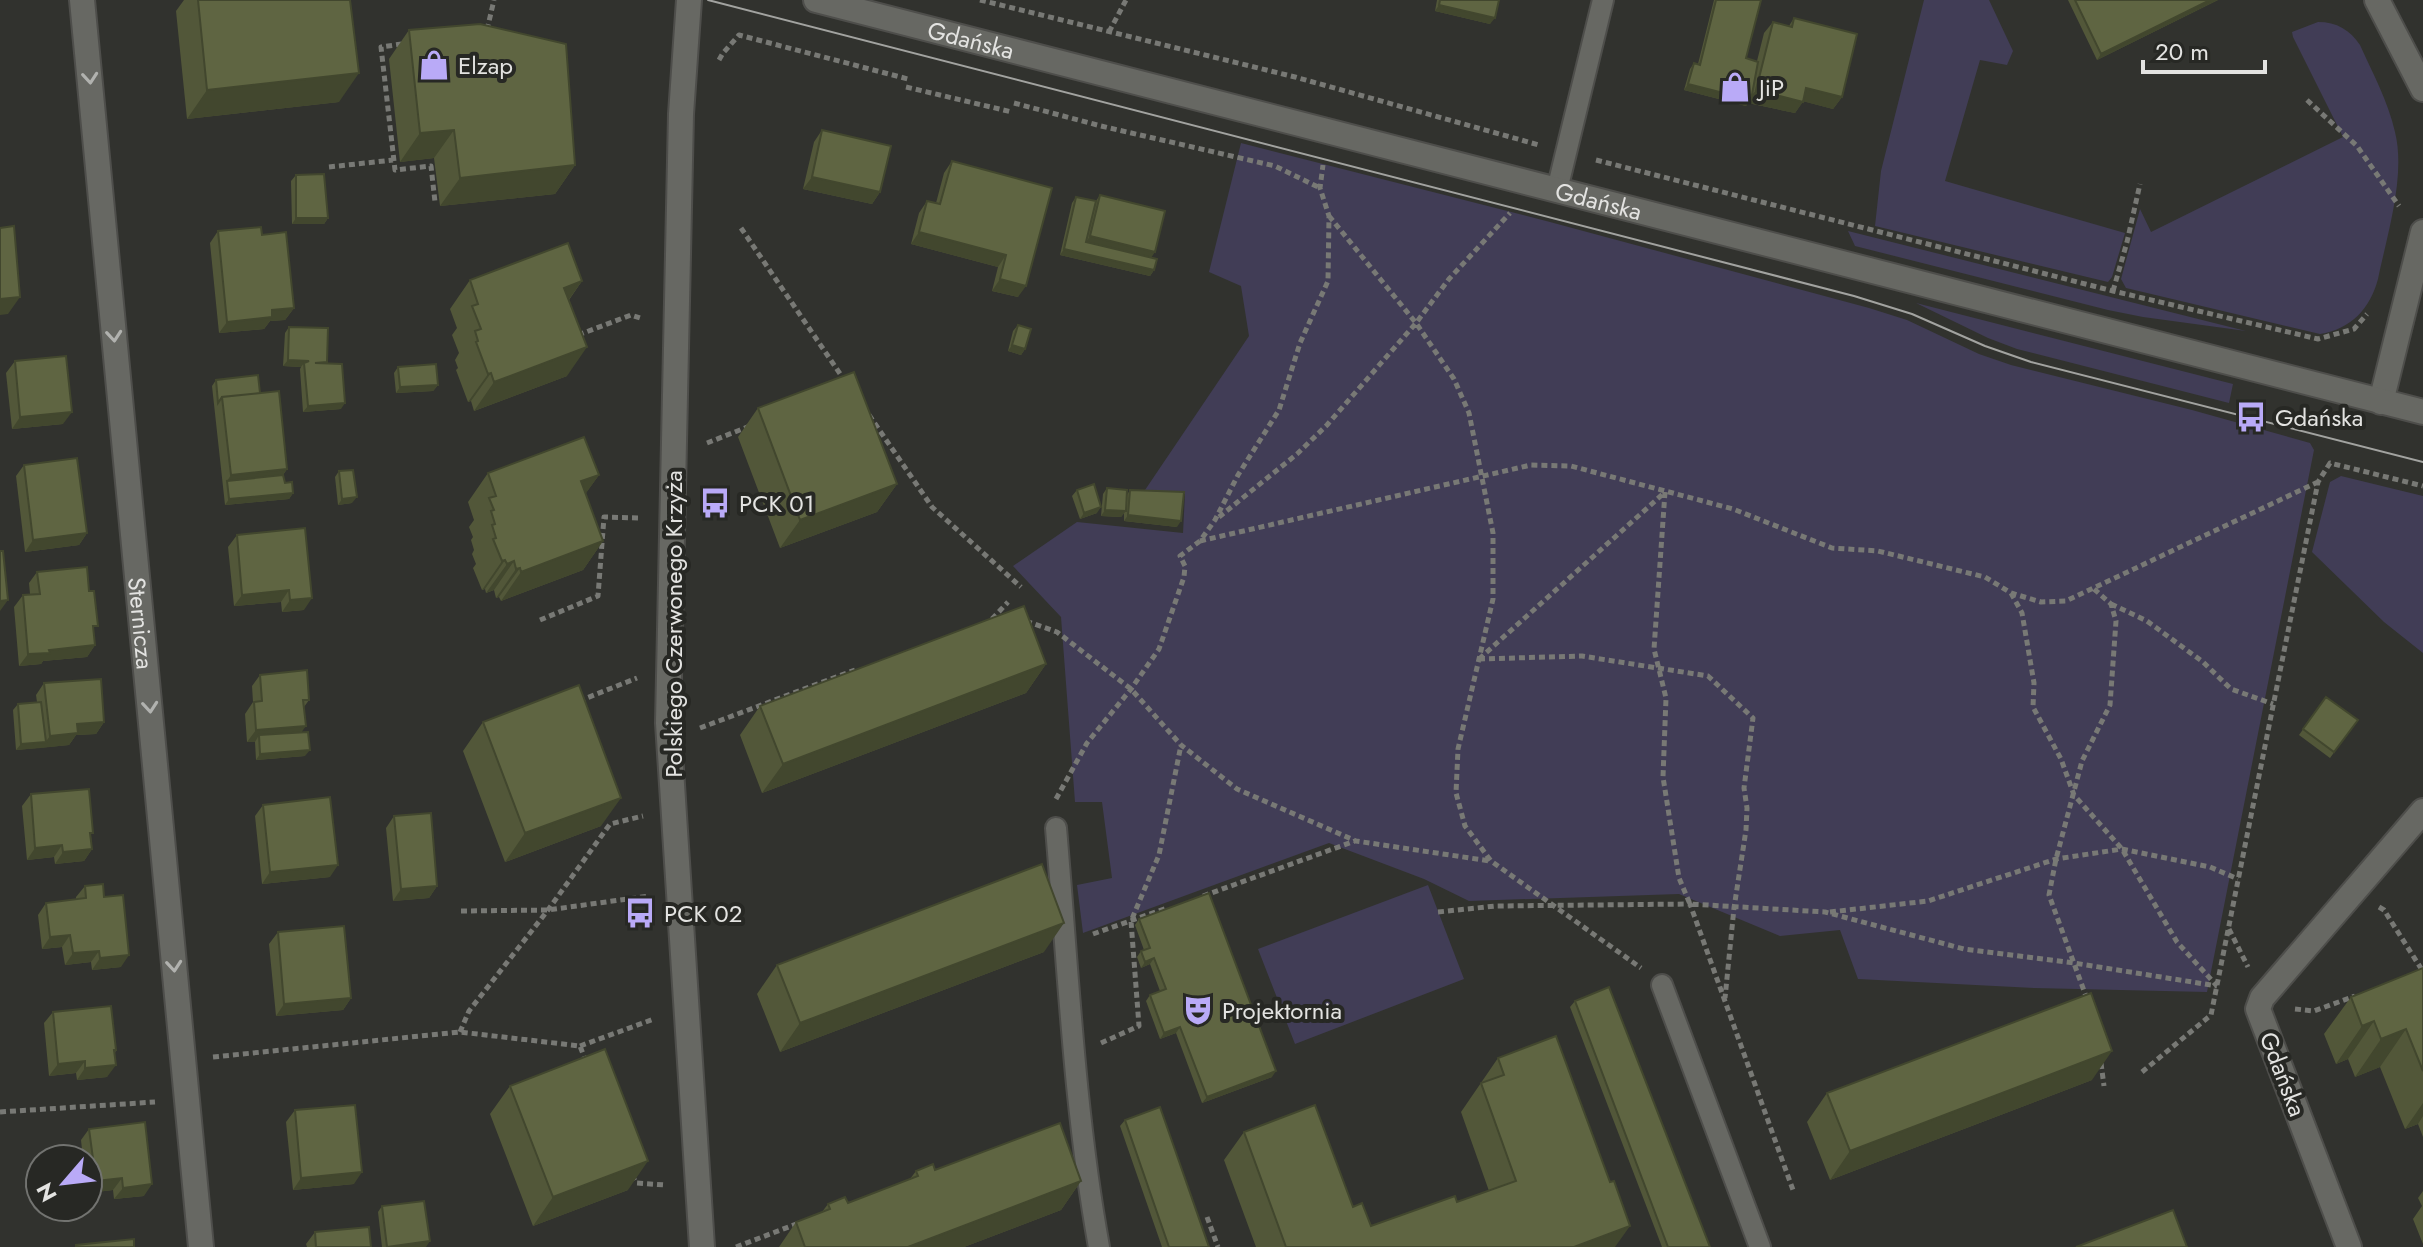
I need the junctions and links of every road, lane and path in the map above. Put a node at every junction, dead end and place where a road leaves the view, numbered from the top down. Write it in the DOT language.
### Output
graph roads {
  1 [pos="82,0"];
  2 [pos="494,0"];
  3 [pos="689,0"];
  4 [pos="816,0"];
  5 [pos="980,0"];
  6 [pos="1126,0"];
  7 [pos="1603,0"];
  8 [pos="2377,0"];
  9 [pos="1109,32"];
  10 [pos="485,38"];
  11 [pos="412,43"];
  12 [pos="717,64"];
  13 [pos="908,79"];
  14 [pos="906,87"];
  15 [pos="2423,89"];
  16 [pos="2307,100"];
  17 [pos="1014,103"];
  18 [pos="1012,112"];
  19 [pos="1567,153"];
  20 [pos="393,160"];
  21 [pos="1323,165"];
  22 [pos="329,167"];
  23 [pos="2140,184"];
  24 [pos="1320,188"];
  25 [pos="1557,190"];
  26 [pos="435,202"];
  27 [pos="2399,206"];
  28 [pos="1510,213"];
  29 [pos="1329,216"];
  30 [pos="741,228"];
  31 [pos="2423,232"];
  32 [pos="2113,291"];
  33 [pos="2370,311"];
  34 [pos="652,322"];
  35 [pos="1416,323"];
  36 [pos="569,339"];
  37 [pos="849,387"];
  38 [pos="2381,402"];
  39 [pos="866,411"];
  40 [pos="2423,412"];
  41 [pos="753,425"];
  42 [pos="699,447"];
  43 [pos="1483,476"];
  44 [pos="2318,482"];
  45 [pos="2423,486"];
  46 [pos="1665,492"];
  47 [pos="604,517"];
  48 [pos="645,518"];
  49 [pos="1215,520"];
  50 [pos="591,522"];
  51 [pos="1200,541"];
  52 [pos="1021,587"];
  53 [pos="2094,589"];
  54 [pos="2011,593"];
  55 [pos="1008,602"];
  56 [pos="2111,604"];
  57 [pos="540,620"];
  58 [pos="1025,621"];
  59 [pos="980,624"];
  60 [pos="1479,659"];
  61 [pos="867,666"];
  62 [pos="1659,668"];
  63 [pos="645,675"];
  64 [pos="1131,689"];
  65 [pos="578,702"];
  66 [pos="2273,704"];
  67 [pos="691,731"];
  68 [pos="1181,745"];
  69 [pos="2074,795"];
  70 [pos="1055,802"];
  71 [pos="2423,811"];
  72 [pos="647,815"];
  73 [pos="1056,828"];
  74 [pos="1356,841"];
  75 [pos="2122,849"];
  76 [pos="2056,859"];
  77 [pos="1491,861"];
  78 [pos="2238,879"];
  79 [pos="2356,889"];
  80 [pos="650,896"];
  81 [pos="1189,900"];
  82 [pos="1175,906"];
  83 [pos="1734,908"];
  84 [pos="548,910"];
  85 [pos="461,911"];
  86 [pos="1825,912"];
  87 [pos="1131,921"];
  88 [pos="1066,943"];
  89 [pos="2074,963"];
  90 [pos="2422,970"];
  91 [pos="2408,975"];
  92 [pos="1662,985"];
  93 [pos="2217,986"];
  94 [pos="2368,991"];
  95 [pos="1725,998"];
  96 [pos="2262,998"];
  97 [pos="2089,1005"];
  98 [pos="658,1018"];
  99 [pos="1153,1020"];
  100 [pos="1139,1026"];
  101 [pos="460,1032"];
  102 [pos="580,1046"];
  103 [pos="1075,1055"];
  104 [pos="2100,1059"];
  105 [pos="183,1060"];
  106 [pos="2142,1072"];
  107 [pos="591,1074"];
  108 [pos="2104,1086"];
  109 [pos="168,1101"];
  110 [pos="0,1112"];
  111 [pos="630,1170"];
  112 [pos="670,1185"];
  113 [pos="1207,1217"];
  114 [pos="808,1220"];
  115 [pos="201,1247"];
  116 [pos="702,1247"];
  117 [pos="736,1247"];
  118 [pos="1099,1247"];
  119 [pos="1218,1247"];
  120 [pos="1760,1247"];
  121 [pos="2349,1247"];
  1 -- 105 [label="street, Sternicza, one-way"];
  2 -- 10 [label="path"];
  3 -- 116 [label="street, Polskiego Czerwonego Krzyża"];
  4 -- 25 [label="street, Gdańska"];
  5 -- 9 [label="path"];
  6 -- 9 [label="path"];
  7 -- 19 [label="lane"];
  8 -- 15 [label="street"];
  9 -- 19 [label="path"];
  11 -- 20 [label="path"];
  12 -- 13 [label="path"];
  14 -- 18 [label="path"];
  16 -- 27 [label="path"];
  17 -- 24 [label="path"];
  19 -- 25 [label="lane"];
  19 -- 32 [label="path"];
  20 -- 22 [label="path"];
  20 -- 26 [label="path"];
  21 -- 24 [label="path"];
  23 -- 32 [label="path"];
  24 -- 29 [label="path"];
  25 -- 38 [label="street, Gdańska"];
  28 -- 35 [label="path"];
  29 -- 35 [label="path"];
  29 -- 49 [label="path"];
  30 -- 37 [label="path"];
  31 -- 38 [label="street"];
  32 -- 33 [label="path"];
  34 -- 36 [label="path"];
  35 -- 43 [label="path"];
  35 -- 49 [label="path"];
  38 -- 40 [label="street, Gdańska"];
  39 -- 52 [label="path"];
  41 -- 42 [label="path"];
  43 -- 46 [label="path"];
  43 -- 51 [label="path"];
  43 -- 60 [label="path"];
  44 -- 45 [label="path"];
  44 -- 53 [label="path"];
  44 -- 66 [label="path"];
  46 -- 54 [label="path"];
  46 -- 60 [label="path"];
  46 -- 62 [label="path"];
  47 -- 48 [label="path"];
  47 -- 50 [label="path"];
  47 -- 57 [label="path"];
  49 -- 51 [label="path"];
  51 -- 64 [label="path"];
  53 -- 54 [label="path"];
  53 -- 56 [label="path"];
  54 -- 69 [label="path"];
  55 -- 59 [label="path"];
  56 -- 66 [label="path"];
  56 -- 69 [label="path"];
  58 -- 64 [label="path"];
  60 -- 62 [label="path"];
  60 -- 77 [label="path"];
  61 -- 67 [label="path"];
  62 -- 83 [label="path"];
  62 -- 83 [label="path"];
  63 -- 65 [label="path"];
  64 -- 68 [label="path"];
  64 -- 70 [label="path"];
  66 -- 78 [label="path"];
  68 -- 74 [label="path"];
  68 -- 87 [label="path"];
  69 -- 75 [label="path"];
  69 -- 76 [label="path"];
  71 -- 79 [label="street, Gdańska"];
  72 -- 84 [label="path"];
  73 -- 88 [label="lane"];
  74 -- 77 [label="path"];
  74 -- 81 [label="path"];
  75 -- 76 [label="path"];
  75 -- 78 [label="path"];
  75 -- 93 [label="path"];
  76 -- 86 [label="path"];
  76 -- 89 [label="path"];
  77 -- 92 [label="path"];
  78 -- 93 [label="path"];
  79 -- 90 [label="path"];
  79 -- 96 [label="street, Gdańska"];
  80 -- 84 [label="path"];
  82 -- 87 [label="path"];
  83 -- 86 [label="path"];
  83 -- 95 [label="path"];
  84 -- 85 [label="path"];
  84 -- 101 [label="path"];
  86 -- 89 [label="path"];
  87 -- 88 [label="path"];
  87 -- 100 [label="path"];
  88 -- 103 [label="lane"];
  89 -- 93 [label="path"];
  89 -- 97 [label="path"];
  90 -- 91 [label="path"];
  92 -- 120 [label="lane"];
  93 -- 106 [label="path"];
  94 -- 96 [label="path"];
  96 -- 121 [label="street, Gdańska"];
  98 -- 102 [label="path"];
  99 -- 100 [label="path"];
  100 -- 103 [label="path"];
  101 -- 102 [label="path"];
  101 -- 105 [label="path"];
  102 -- 107 [label="path"];
  103 -- 118 [label="lane"];
  104 -- 108 [label="path"];
  105 -- 115 [label="street, Sternicza"];
  109 -- 110 [label="path"];
  111 -- 112 [label="path"];
  113 -- 119 [label="path"];
  114 -- 117 [label="path"];
}
